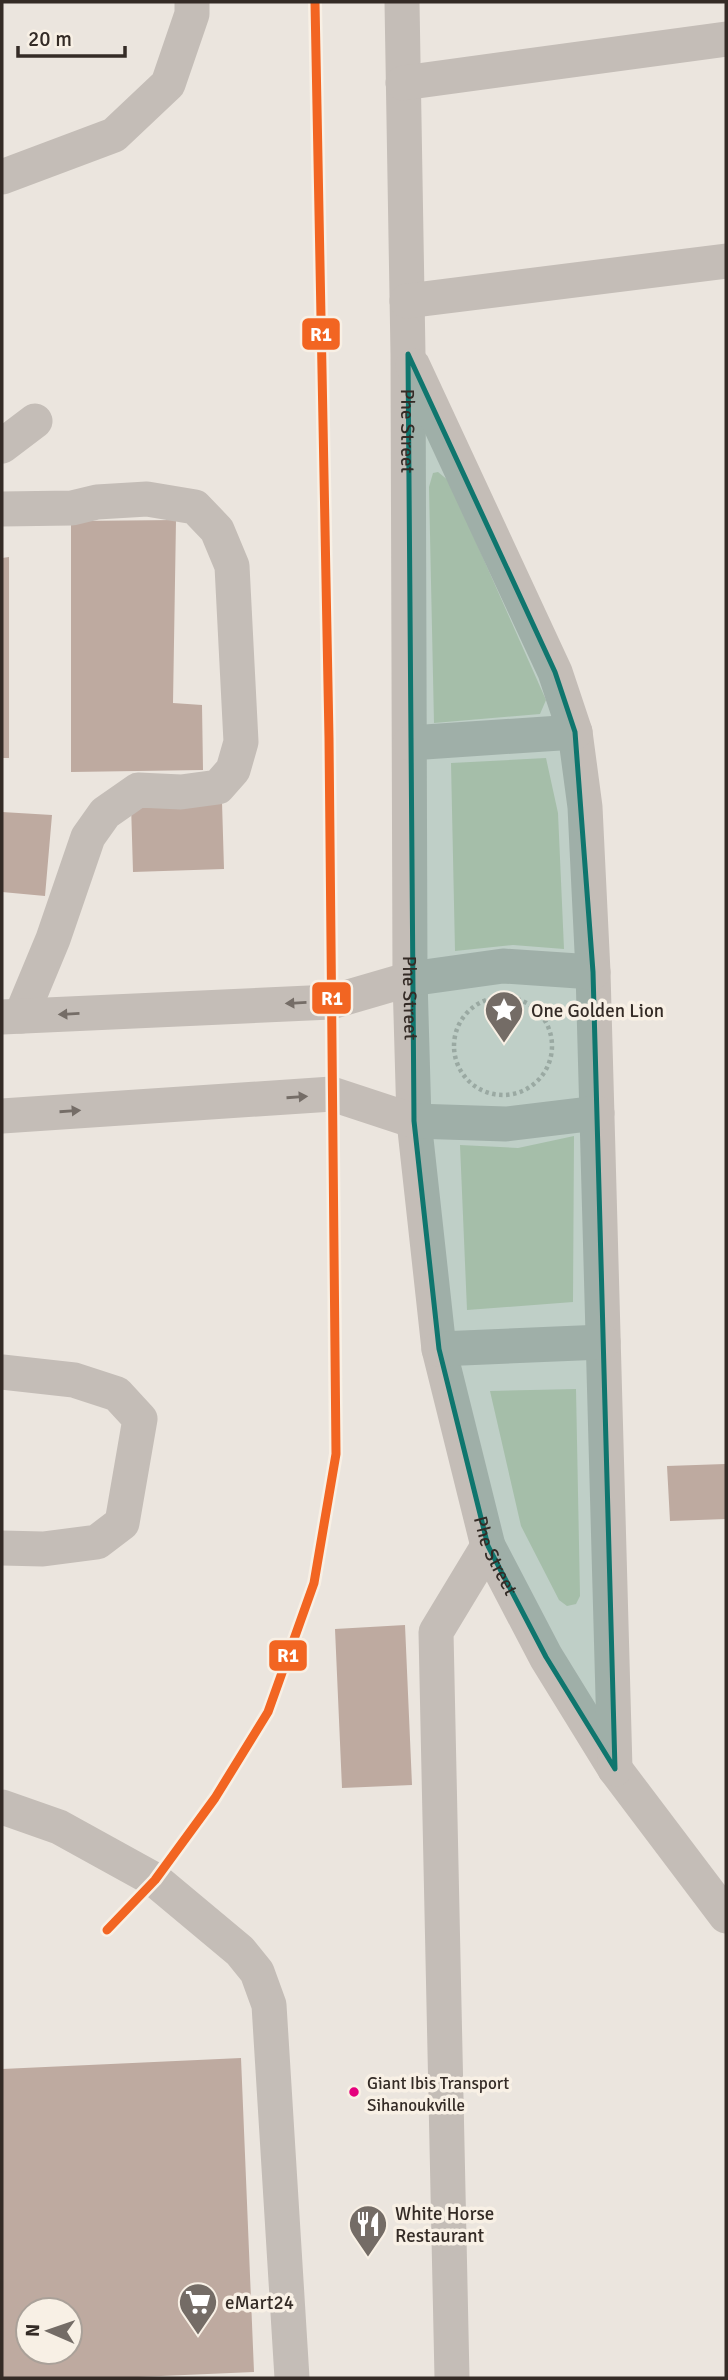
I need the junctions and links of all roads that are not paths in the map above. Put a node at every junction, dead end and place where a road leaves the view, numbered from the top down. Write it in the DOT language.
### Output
graph roads {
  1 [pos="192,2"];
  2 [pos="402,2"];
  3 [pos="726,39"];
  4 [pos="403,83"];
  5 [pos="2,177"];
  6 [pos="726,261"];
  7 [pos="407,301"];
  8 [pos="408,354"];
  9 [pos="35,421"];
  10 [pos="2,446"];
  11 [pos="2,509"];
  12 [pos="575,732"];
  13 [pos="410,743"];
  14 [pos="593,972"];
  15 [pos="410,979"];
  16 [pos="11,1016"];
  17 [pos="597,1113"];
  18 [pos="2,1116"];
  19 [pos="414,1121"];
  20 [pos="603,1342"];
  21 [pos="439,1349"];
  22 [pos="2,1372"];
  23 [pos="488,1546"];
  24 [pos="2,1548"];
  25 [pos="615,1769"];
  26 [pos="2,1807"];
  27 [pos="726,1916"];
  28 [pos="292,2378"];
  29 [pos="452,2378"];
  1 -- 5 [label="street"];
  2 -- 4 [label="street, Phe Street"];
  3 -- 4 [label="street"];
  4 -- 7 [label="street, Phe Street"];
  6 -- 7 [label="street"];
  7 -- 8 [label="street, Phe Street"];
  8 -- 12 [label="street"];
  8 -- 13 [label="street, Phe Street"];
  9 -- 10 [label="street"];
  11 -- 16 [label="street"];
  12 -- 13 [label="street"];
  12 -- 14 [label="street"];
  13 -- 15 [label="street, Phe Street"];
  14 -- 15 [label="street"];
  14 -- 17 [label="street"];
  15 -- 16 [label="street, one-way"];
  15 -- 19 [label="street, Phe Street"];
  17 -- 19 [label="street"];
  17 -- 20 [label="street"];
  18 -- 19 [label="street, one-way"];
  19 -- 21 [label="street, Phe Street"];
  20 -- 21 [label="street"];
  20 -- 25 [label="street"];
  21 -- 23 [label="street, Phe Street"];
  22 -- 24 [label="street"];
  23 -- 25 [label="street, Phe Street"];
  23 -- 29 [label="street"];
  25 -- 27 [label="street, Phe Street"];
  26 -- 28 [label="street"];
}
